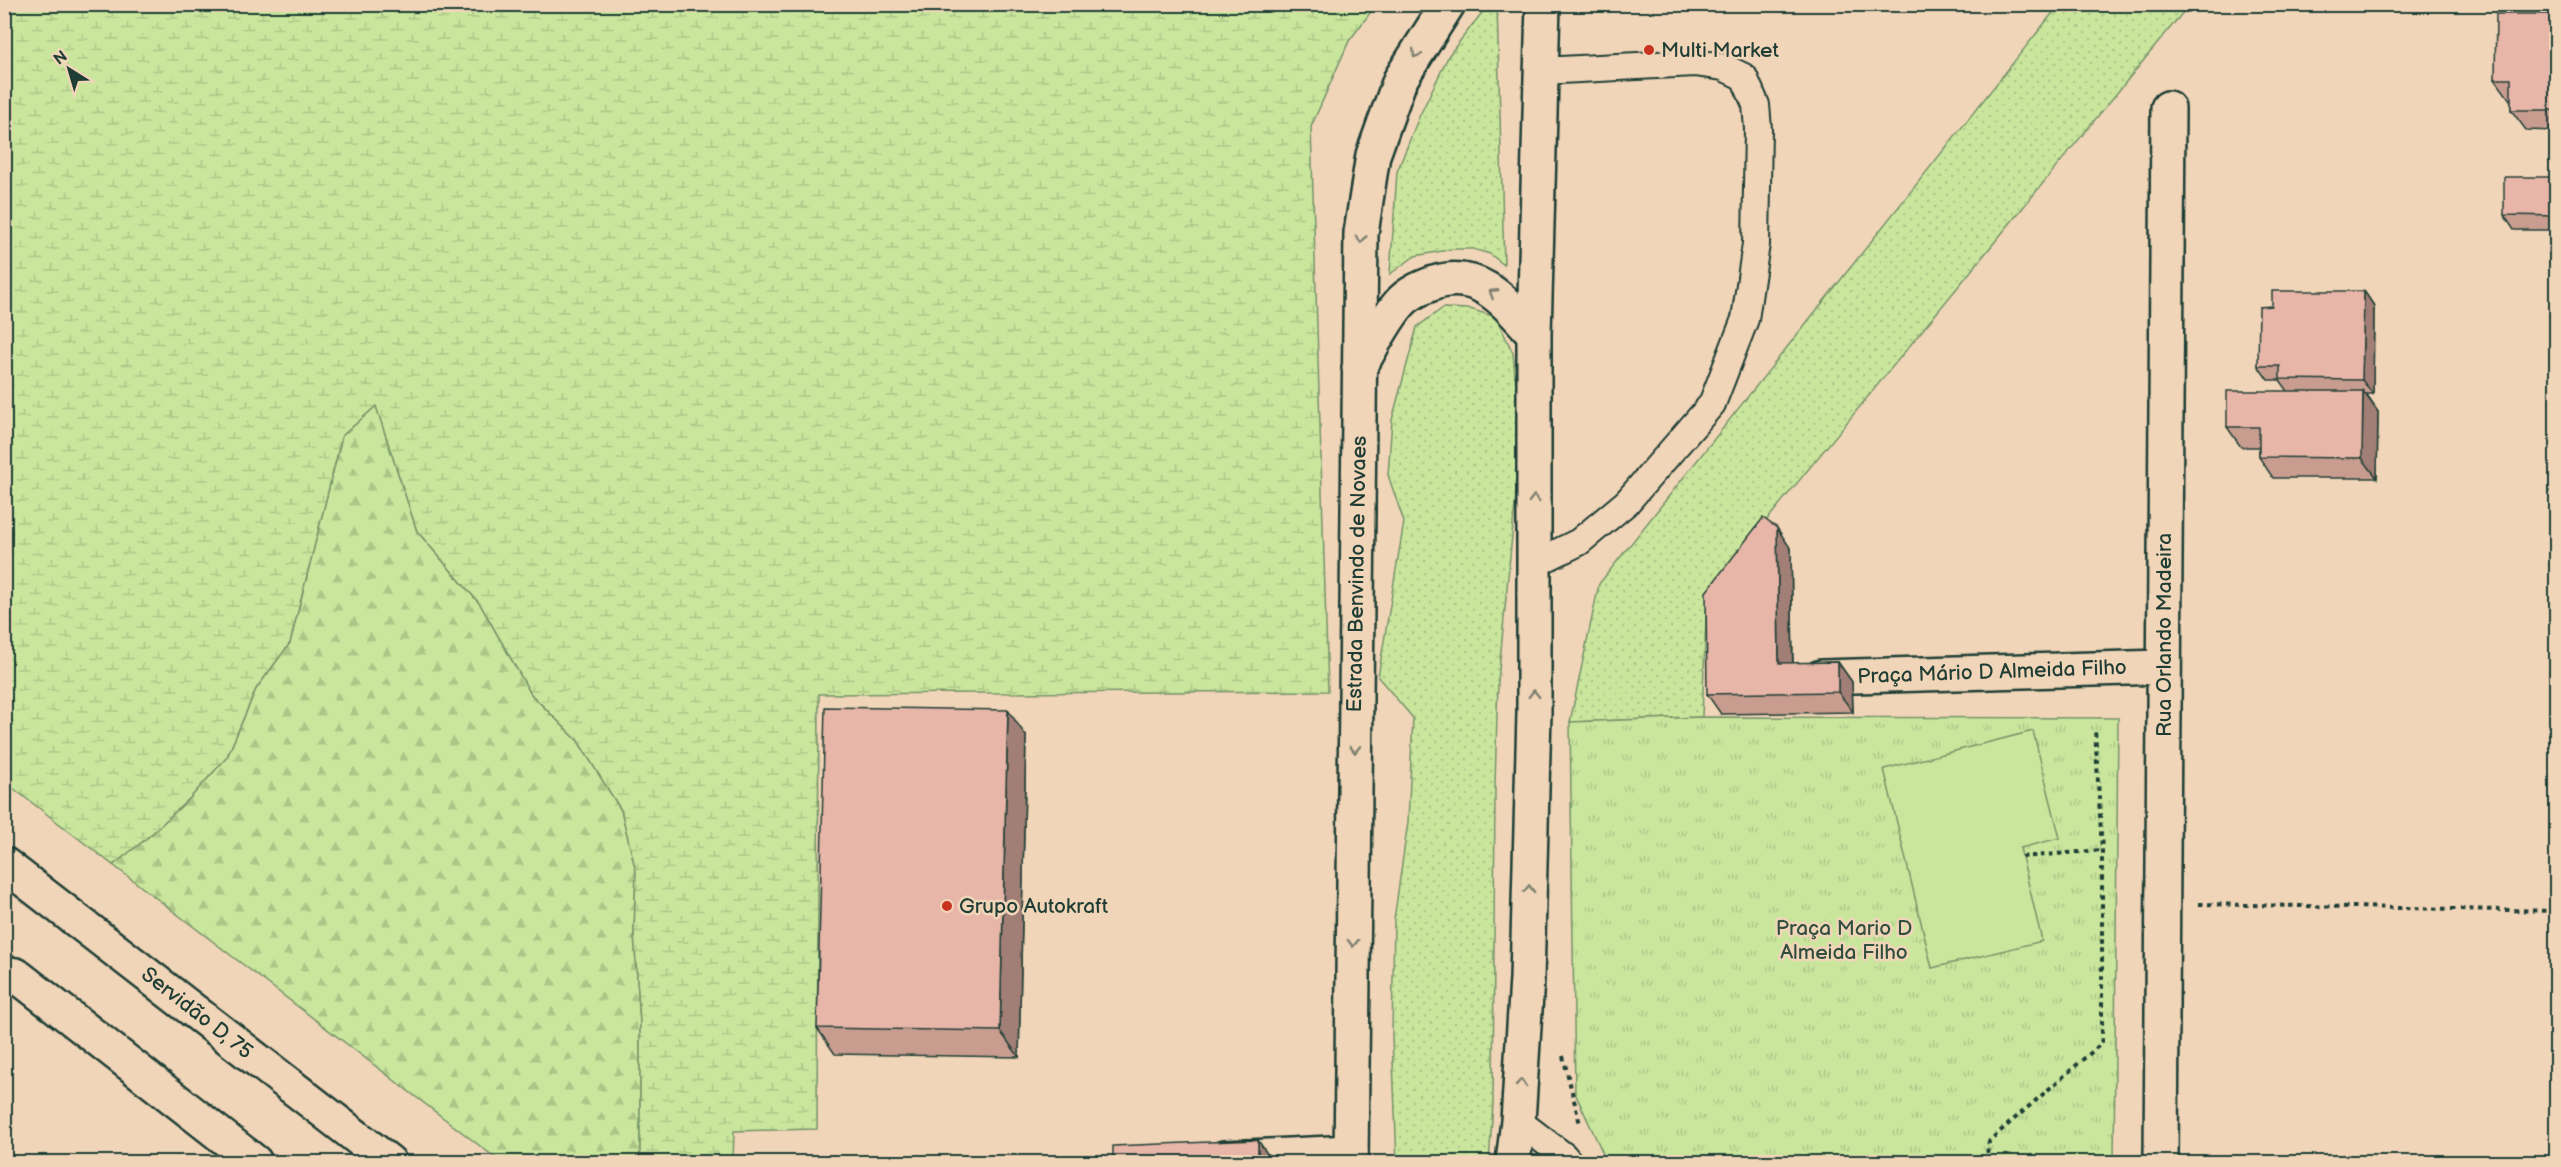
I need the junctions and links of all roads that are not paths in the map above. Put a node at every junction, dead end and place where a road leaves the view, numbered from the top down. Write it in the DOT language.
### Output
graph roads {
  1 [pos="1448,4"];
  2 [pos="1543,4"];
  3 [pos="1541,71"];
  4 [pos="2168,108"];
  5 [pos="1534,334"];
  6 [pos="1359,368"];
  7 [pos="1534,564"];
  8 [pos="2163,668"];
  9 [pos="1821,677"];
  10 [pos="4,864"];
  11 [pos="4,973"];
  12 [pos="1518,1121"];
  13 [pos="1351,1157"];
  14 [pos="1200,1159"];
  15 [pos="255,1162"];
  16 [pos="389,1162"];
  17 [pos="1513,1162"];
  18 [pos="1569,1162"];
  19 [pos="2161,1162"];
  1 -- 6 [label="street, Estrada Benvindo de Novaes, one-way"];
  2 -- 3 [label="street"];
  3 -- 5 [label="street"];
  3 -- 7 [label="lane"];
  4 -- 8 [label="street, Rua Orlando Madeira"];
  5 -- 6 [label="street, one-way"];
  7 -- 5 [label="street, one-way"];
  6 -- 13 [label="street, Estrada Benvindo de Novaes, one-way"];
  12 -- 7 [label="street, one-way"];
  8 -- 9 [label="street, Praça Mário D Almeida Filho"];
  8 -- 19 [label="street, Rua Orlando Madeira"];
  10 -- 16 [label="street, Servidão D, 75"];
  11 -- 15 [label="street"];
  12 -- 17 [label="street"];
  12 -- 18 [label="lane"];
  13 -- 14 [label="street"];
}
